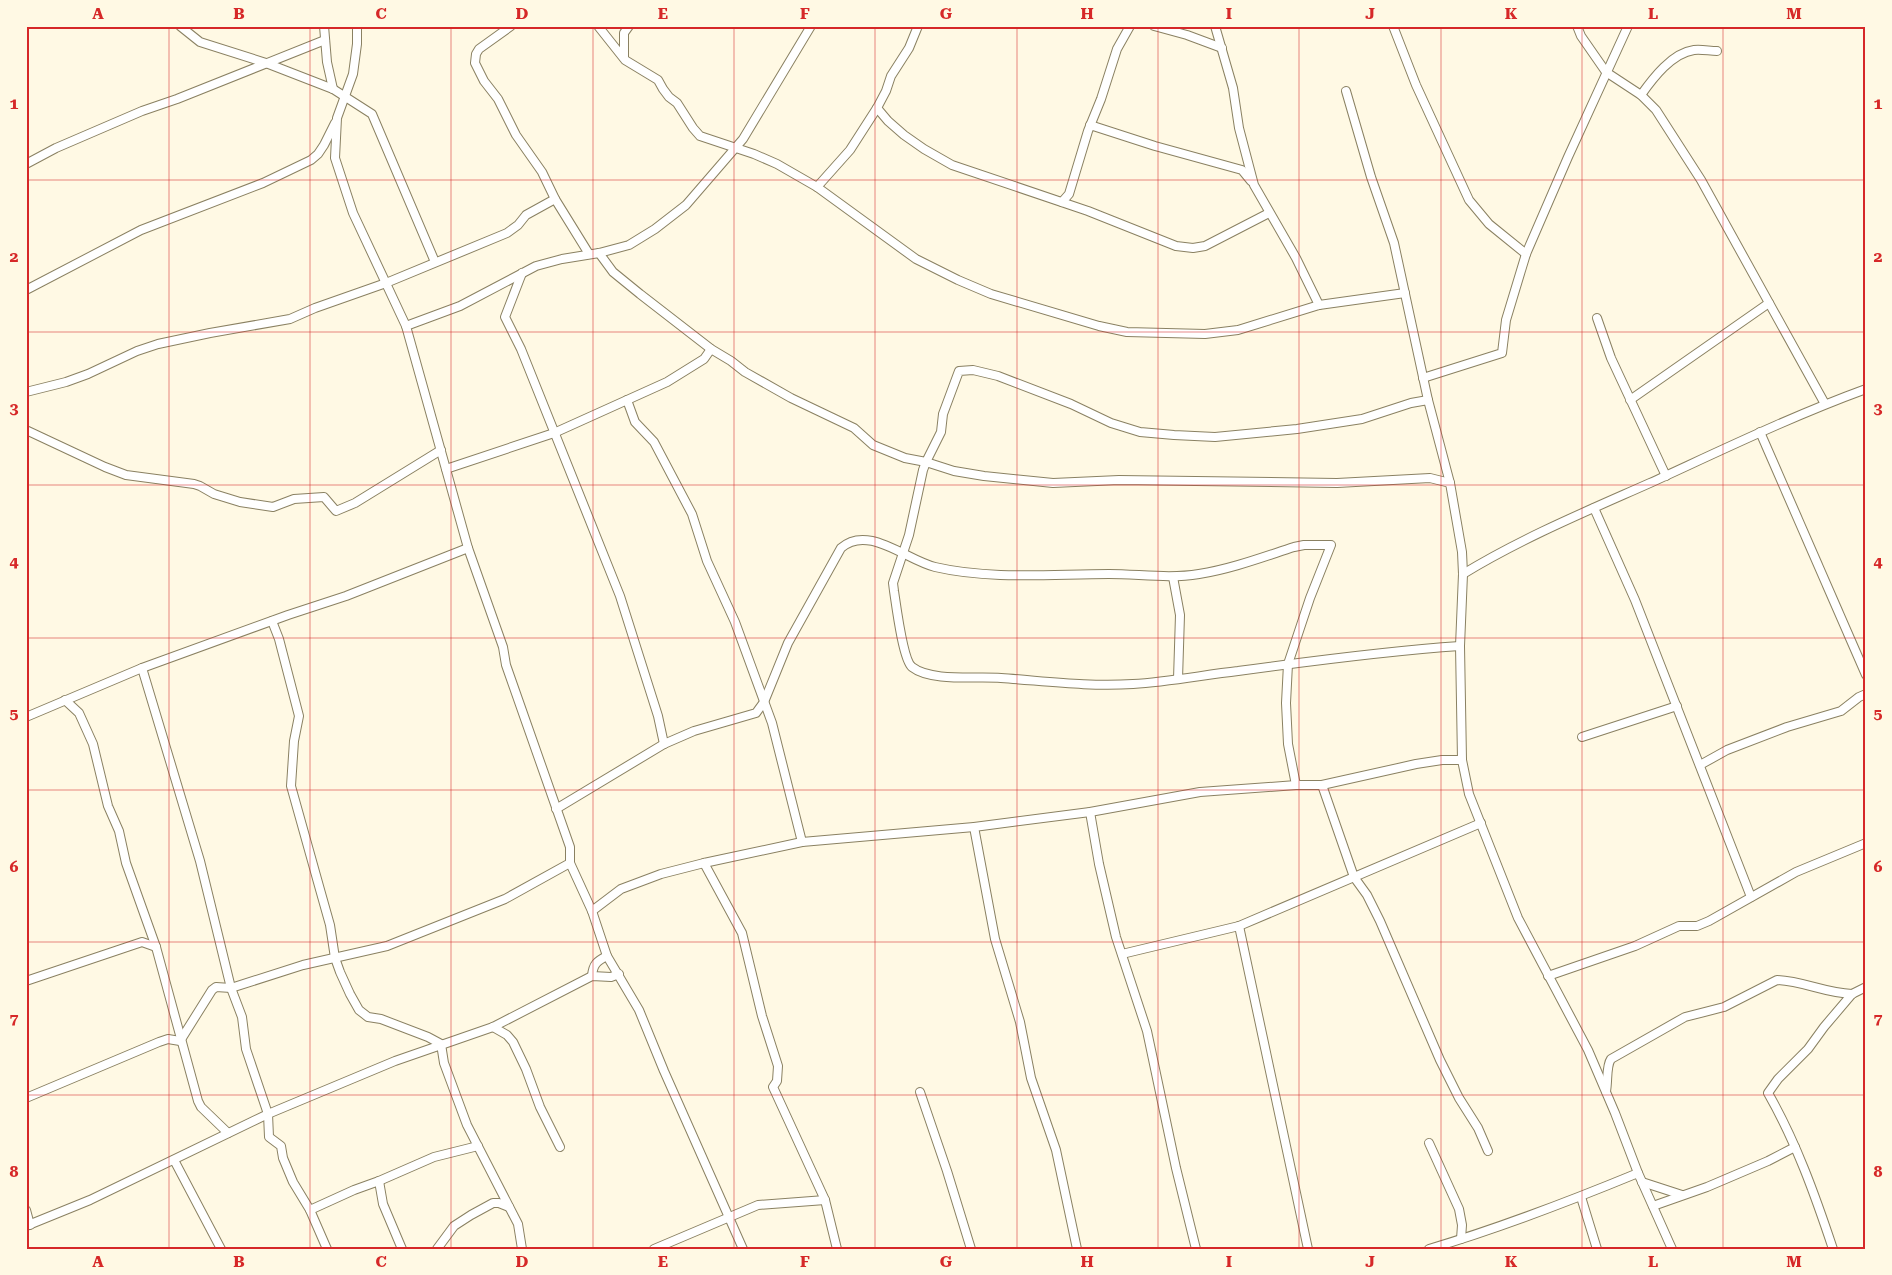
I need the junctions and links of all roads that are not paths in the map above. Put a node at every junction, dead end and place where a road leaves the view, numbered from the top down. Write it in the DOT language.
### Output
graph roads {
  1 [pos="180,26"];
  2 [pos="324,26"];
  3 [pos="357,26"];
  4 [pos="511,26"];
  5 [pos="598,26"];
  6 [pos="630,26"];
  7 [pos="811,26"];
  8 [pos="918,26"];
  9 [pos="1130,26"];
  10 [pos="1154,26"];
  11 [pos="1215,26"];
  12 [pos="1393,26"];
  13 [pos="1577,26"];
  14 [pos="1628,26"];
  15 [pos="325,40"];
  16 [pos="1222,48"];
  17 [pos="1718,51"];
  18 [pos="624,58"];
  19 [pos="266,63"];
  20 [pos="1606,72"];
  21 [pos="333,89"];
  22 [pos="1346,91"];
  23 [pos="1641,95"];
  24 [pos="346,96"];
  25 [pos="877,108"];
  26 [pos="337,118"];
  27 [pos="1090,125"];
  28 [pos="734,148"];
  29 [pos="26,164"];
  30 [pos="1254,185"];
  31 [pos="817,187"];
  32 [pos="555,199"];
  33 [pos="1062,202"];
  34 [pos="1269,213"];
  35 [pos="599,253"];
  36 [pos="589,254"];
  37 [pos="1526,254"];
  38 [pos="435,262"];
  39 [pos="522,273"];
  40 [pos="386,283"];
  41 [pos="26,290"];
  42 [pos="1404,293"];
  43 [pos="1769,303"];
  44 [pos="1319,305"];
  45 [pos="1596,318"];
  46 [pos="406,326"];
  47 [pos="710,349"];
  48 [pos="1423,378"];
  49 [pos="1866,389"];
  50 [pos="26,392"];
  51 [pos="627,400"];
  52 [pos="1428,400"];
  53 [pos="1630,400"];
  54 [pos="1825,404"];
  55 [pos="26,430"];
  56 [pos="1760,432"];
  57 [pos="554,433"];
  58 [pos="441,450"];
  59 [pos="926,462"];
  60 [pos="446,469"];
  61 [pos="1666,476"];
  62 [pos="1450,483"];
  63 [pos="1594,508"];
  64 [pos="468,548"];
  65 [pos="903,553"];
  66 [pos="1463,574"];
  67 [pos="1173,577"];
  68 [pos="272,620"];
  69 [pos="1460,646"];
  70 [pos="1288,664"];
  71 [pos="142,668"];
  72 [pos="1866,675"];
  73 [pos="1178,680"];
  74 [pos="1866,694"];
  75 [pos="65,700"];
  76 [pos="764,702"];
  77 [pos="1677,706"];
  78 [pos="26,717"];
  79 [pos="1582,737"];
  80 [pos="664,744"];
  81 [pos="1462,760"];
  82 [pos="1700,765"];
  83 [pos="1296,785"];
  84 [pos="1322,785"];
  85 [pos="556,809"];
  86 [pos="1090,812"];
  87 [pos="1481,824"];
  88 [pos="974,827"];
  89 [pos="802,842"];
  90 [pos="1866,843"];
  91 [pos="570,863"];
  92 [pos="704,863"];
  93 [pos="1354,877"];
  94 [pos="1751,897"];
  95 [pos="592,911"];
  96 [pos="1238,926"];
  97 [pos="156,947"];
  98 [pos="1122,954"];
  99 [pos="607,956"];
  100 [pos="335,958"];
  101 [pos="619,974"];
  102 [pos="592,976"];
  103 [pos="1548,976"];
  104 [pos="26,981"];
  105 [pos="1866,987"];
  106 [pos="231,988"];
  107 [pos="1852,994"];
  108 [pos="493,1027"];
  109 [pos="180,1041"];
  110 [pos="441,1044"];
  111 [pos="1606,1091"];
  112 [pos="920,1092"];
  113 [pos="26,1098"];
  114 [pos="268,1114"];
  115 [pos="228,1132"];
  116 [pos="1429,1143"];
  117 [pos="478,1146"];
  118 [pos="560,1147"];
  119 [pos="1795,1147"];
  120 [pos="1488,1152"];
  121 [pos="174,1160"];
  122 [pos="1638,1173"];
  123 [pos="379,1182"];
  124 [pos="1642,1182"];
  125 [pos="1682,1195"];
  126 [pos="1581,1197"];
  127 [pos="825,1200"];
  128 [pos="1653,1206"];
  129 [pos="509,1207"];
  130 [pos="26,1210"];
  131 [pos="310,1210"];
  132 [pos="729,1216"];
  133 [pos="28,1226"];
  134 [pos="1460,1239"];
  135 [pos="221,1249"];
  136 [pos="327,1249"];
  137 [pos="402,1249"];
  138 [pos="436,1249"];
  139 [pos="522,1249"];
  140 [pos="654,1249"];
  141 [pos="743,1249"];
  142 [pos="837,1249"];
  143 [pos="971,1249"];
  144 [pos="1077,1249"];
  145 [pos="1196,1249"];
  146 [pos="1308,1249"];
  147 [pos="1429,1249"];
  148 [pos="1597,1249"];
  149 [pos="1672,1249"];
  150 [pos="1833,1249"];
  1 -- 19 [label="street"];
  2 -- 15 [label="street"];
  3 -- 24 [label="street"];
  4 -- 32 [label="street"];
  5 -- 18 [label="street"];
  6 -- 18 [label="street"];
  7 -- 28 [label="street"];
  8 -- 25 [label="street"];
  9 -- 27 [label="street"];
  10 -- 16 [label="street"];
  11 -- 16 [label="street"];
  12 -- 37 [label="street"];
  13 -- 20 [label="street"];
  14 -- 20 [label="street"];
  15 -- 19 [label="street"];
  15 -- 21 [label="street"];
  16 -- 30 [label="street"];
  17 -- 23 [label="street"];
  18 -- 28 [label="street"];
  19 -- 21 [label="street"];
  19 -- 29 [label="street"];
  20 -- 23 [label="street"];
  20 -- 37 [label="street"];
  21 -- 24 [label="street"];
  22 -- 42 [label="street"];
  23 -- 43 [label="street"];
  24 -- 26 [label="street"];
  24 -- 38 [label="street"];
  25 -- 31 [label="street"];
  25 -- 33 [label="street"];
  26 -- 40 [label="street"];
  26 -- 41 [label="street"];
  27 -- 30 [label="street"];
  27 -- 33 [label="street"];
  28 -- 31 [label="street"];
  28 -- 35 [label="street"];
  30 -- 34 [label="street"];
  31 -- 44 [label="street"];
  32 -- 36 [label="street"];
  32 -- 38 [label="street"];
  33 -- 34 [label="street"];
  34 -- 44 [label="street"];
  35 -- 36 [label="street"];
  35 -- 47 [label="street"];
  36 -- 39 [label="street"];
  37 -- 48 [label="street"];
  38 -- 40 [label="street"];
  39 -- 46 [label="street"];
  39 -- 57 [label="street"];
  40 -- 46 [label="street"];
  40 -- 50 [label="street"];
  42 -- 44 [label="street"];
  42 -- 48 [label="street"];
  43 -- 53 [label="street"];
  43 -- 54 [label="street"];
  45 -- 53 [label="street"];
  46 -- 58 [label="street"];
  47 -- 51 [label="street"];
  47 -- 59 [label="street"];
  48 -- 52 [label="street"];
  49 -- 54 [label="street"];
  51 -- 57 [label="street"];
  51 -- 76 [label="street"];
  52 -- 59 [label="street"];
  52 -- 62 [label="street"];
  53 -- 61 [label="street"];
  54 -- 56 [label="street"];
  55 -- 58 [label="street"];
  56 -- 61 [label="street"];
  56 -- 72 [label="street"];
  57 -- 60 [label="street"];
  57 -- 80 [label="street"];
  58 -- 60 [label="street"];
  59 -- 62 [label="street"];
  59 -- 65 [label="street"];
  60 -- 64 [label="street"];
  61 -- 63 [label="street"];
  62 -- 66 [label="street"];
  63 -- 66 [label="street"];
  63 -- 77 [label="street"];
  64 -- 68 [label="street"];
  64 -- 85 [label="street"];
  65 -- 67 [label="street"];
  65 -- 73 [label="street"];
  65 -- 76 [label="street"];
  66 -- 69 [label="street"];
  67 -- 70 [label="street"];
  67 -- 73 [label="street"];
  68 -- 71 [label="street"];
  68 -- 100 [label="street"];
  69 -- 70 [label="street"];
  69 -- 81 [label="street"];
  70 -- 73 [label="street"];
  70 -- 83 [label="street"];
  71 -- 75 [label="street"];
  71 -- 106 [label="street"];
  74 -- 82 [label="street"];
  75 -- 78 [label="street"];
  75 -- 97 [label="street"];
  76 -- 80 [label="street"];
  76 -- 89 [label="street"];
  77 -- 79 [label="street"];
  77 -- 82 [label="street"];
  80 -- 85 [label="street"];
  81 -- 84 [label="street"];
  81 -- 87 [label="street"];
  82 -- 94 [label="street"];
  83 -- 84 [label="street"];
  83 -- 86 [label="street"];
  84 -- 93 [label="street"];
  85 -- 91 [label="street"];
  86 -- 88 [label="street"];
  86 -- 98 [label="street"];
  87 -- 93 [label="street"];
  87 -- 103 [label="street"];
  88 -- 89 [label="street"];
  88 -- 144 [label="street"];
  89 -- 92 [label="street"];
  90 -- 94 [label="street"];
  91 -- 95 [label="street"];
  91 -- 100 [label="street"];
  92 -- 95 [label="street"];
  92 -- 127 [label="street"];
  93 -- 96 [label="street"];
  93 -- 120 [label="street"];
  94 -- 103 [label="street"];
  95 -- 99 [label="street"];
  96 -- 98 [label="street"];
  96 -- 146 [label="street"];
  97 -- 104 [label="street"];
  97 -- 109 [label="street"];
  98 -- 145 [label="street"];
  99 -- 101 [label="street"];
  99 -- 102 [label="street"];
  100 -- 106 [label="street"];
  100 -- 110 [label="street"];
  101 -- 102 [label="street"];
  101 -- 132 [label="street"];
  102 -- 108 [label="street"];
  103 -- 111 [label="street"];
  105 -- 107 [label="street"];
  106 -- 109 [label="street"];
  106 -- 114 [label="street"];
  107 -- 111 [label="street"];
  107 -- 119 [label="street"];
  108 -- 110 [label="street"];
  108 -- 118 [label="street"];
  109 -- 113 [label="street"];
  109 -- 115 [label="street"];
  110 -- 114 [label="street"];
  110 -- 117 [label="street"];
  111 -- 122 [label="street"];
  112 -- 143 [label="street"];
  114 -- 115 [label="street"];
  114 -- 131 [label="street"];
  115 -- 121 [label="street"];
  116 -- 134 [label="street"];
  117 -- 123 [label="street"];
  117 -- 129 [label="street"];
  119 -- 125 [label="street"];
  119 -- 150 [label="street"];
  121 -- 133 [label="street"];
  121 -- 135 [label="street"];
  122 -- 124 [label="street"];
  122 -- 126 [label="street"];
  123 -- 131 [label="street"];
  123 -- 137 [label="street"];
  124 -- 125 [label="street"];
  124 -- 128 [label="street"];
  125 -- 128 [label="street"];
  126 -- 134 [label="street"];
  126 -- 148 [label="street"];
  127 -- 132 [label="street"];
  127 -- 142 [label="street"];
  128 -- 149 [label="street"];
  129 -- 138 [label="street"];
  129 -- 139 [label="street"];
  130 -- 133 [label="street"];
  131 -- 136 [label="street"];
  132 -- 140 [label="street"];
  132 -- 141 [label="street"];
  134 -- 147 [label="street"];
}
